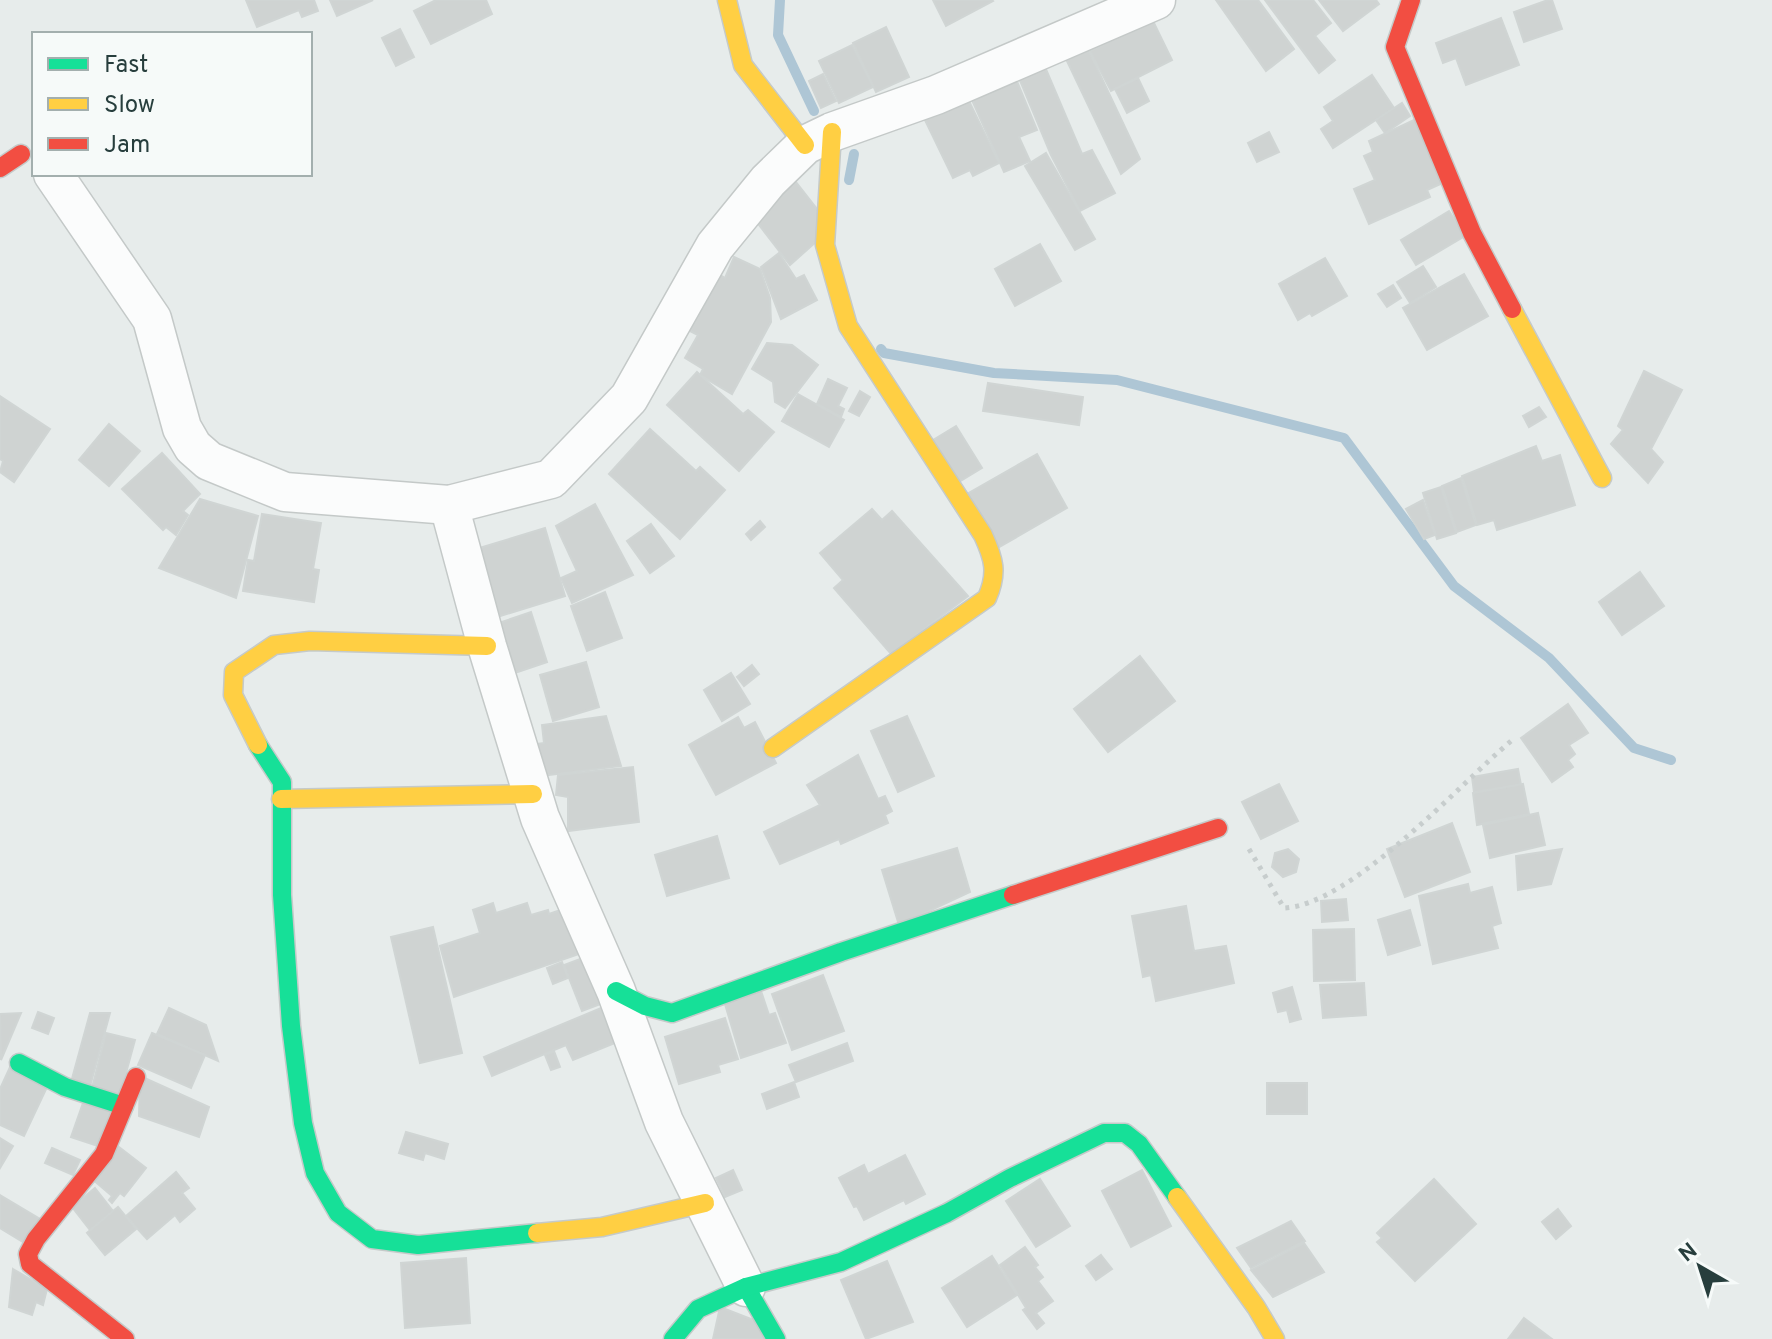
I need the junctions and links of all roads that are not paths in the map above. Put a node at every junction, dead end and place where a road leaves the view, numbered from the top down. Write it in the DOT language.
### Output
graph roads {
  1 [pos="727,0"];
  2 [pos="1156,0"];
  3 [pos="1411,0"];
  4 [pos="818,138"];
  5 [pos="54,176"];
  6 [pos="1602,478"];
  7 [pos="449,505"];
  8 [pos="487,646"];
  9 [pos="773,748"];
  10 [pos="533,794"];
  11 [pos="281,799"];
  12 [pos="1218,828"];
  13 [pos="616,991"];
  14 [pos="19,1063"];
  15 [pos="136,1077"];
  16 [pos="124,1106"];
  17 [pos="705,1203"];
  18 [pos="746,1287"];
  19 [pos="125,1339"];
  20 [pos="673,1339"];
  21 [pos="776,1339"];
  22 [pos="1275,1339"];
  1 -- 4 [label="street"];
  2 -- 4 [label="street"];
  3 -- 6 [label="street"];
  4 -- 7 [label="street"];
  4 -- 9 [label="street"];
  5 -- 7 [label="street"];
  7 -- 8 [label="street"];
  8 -- 10 [label="street"];
  8 -- 11 [label="street"];
  10 -- 11 [label="street"];
  10 -- 13 [label="street"];
  11 -- 17 [label="street"];
  12 -- 13 [label="street"];
  13 -- 17 [label="street"];
  14 -- 16 [label="street"];
  15 -- 16 [label="street"];
  16 -- 19 [label="street"];
  17 -- 18 [label="street"];
  18 -- 20 [label="street"];
  18 -- 21 [label="street"];
  18 -- 22 [label="street"];
}
